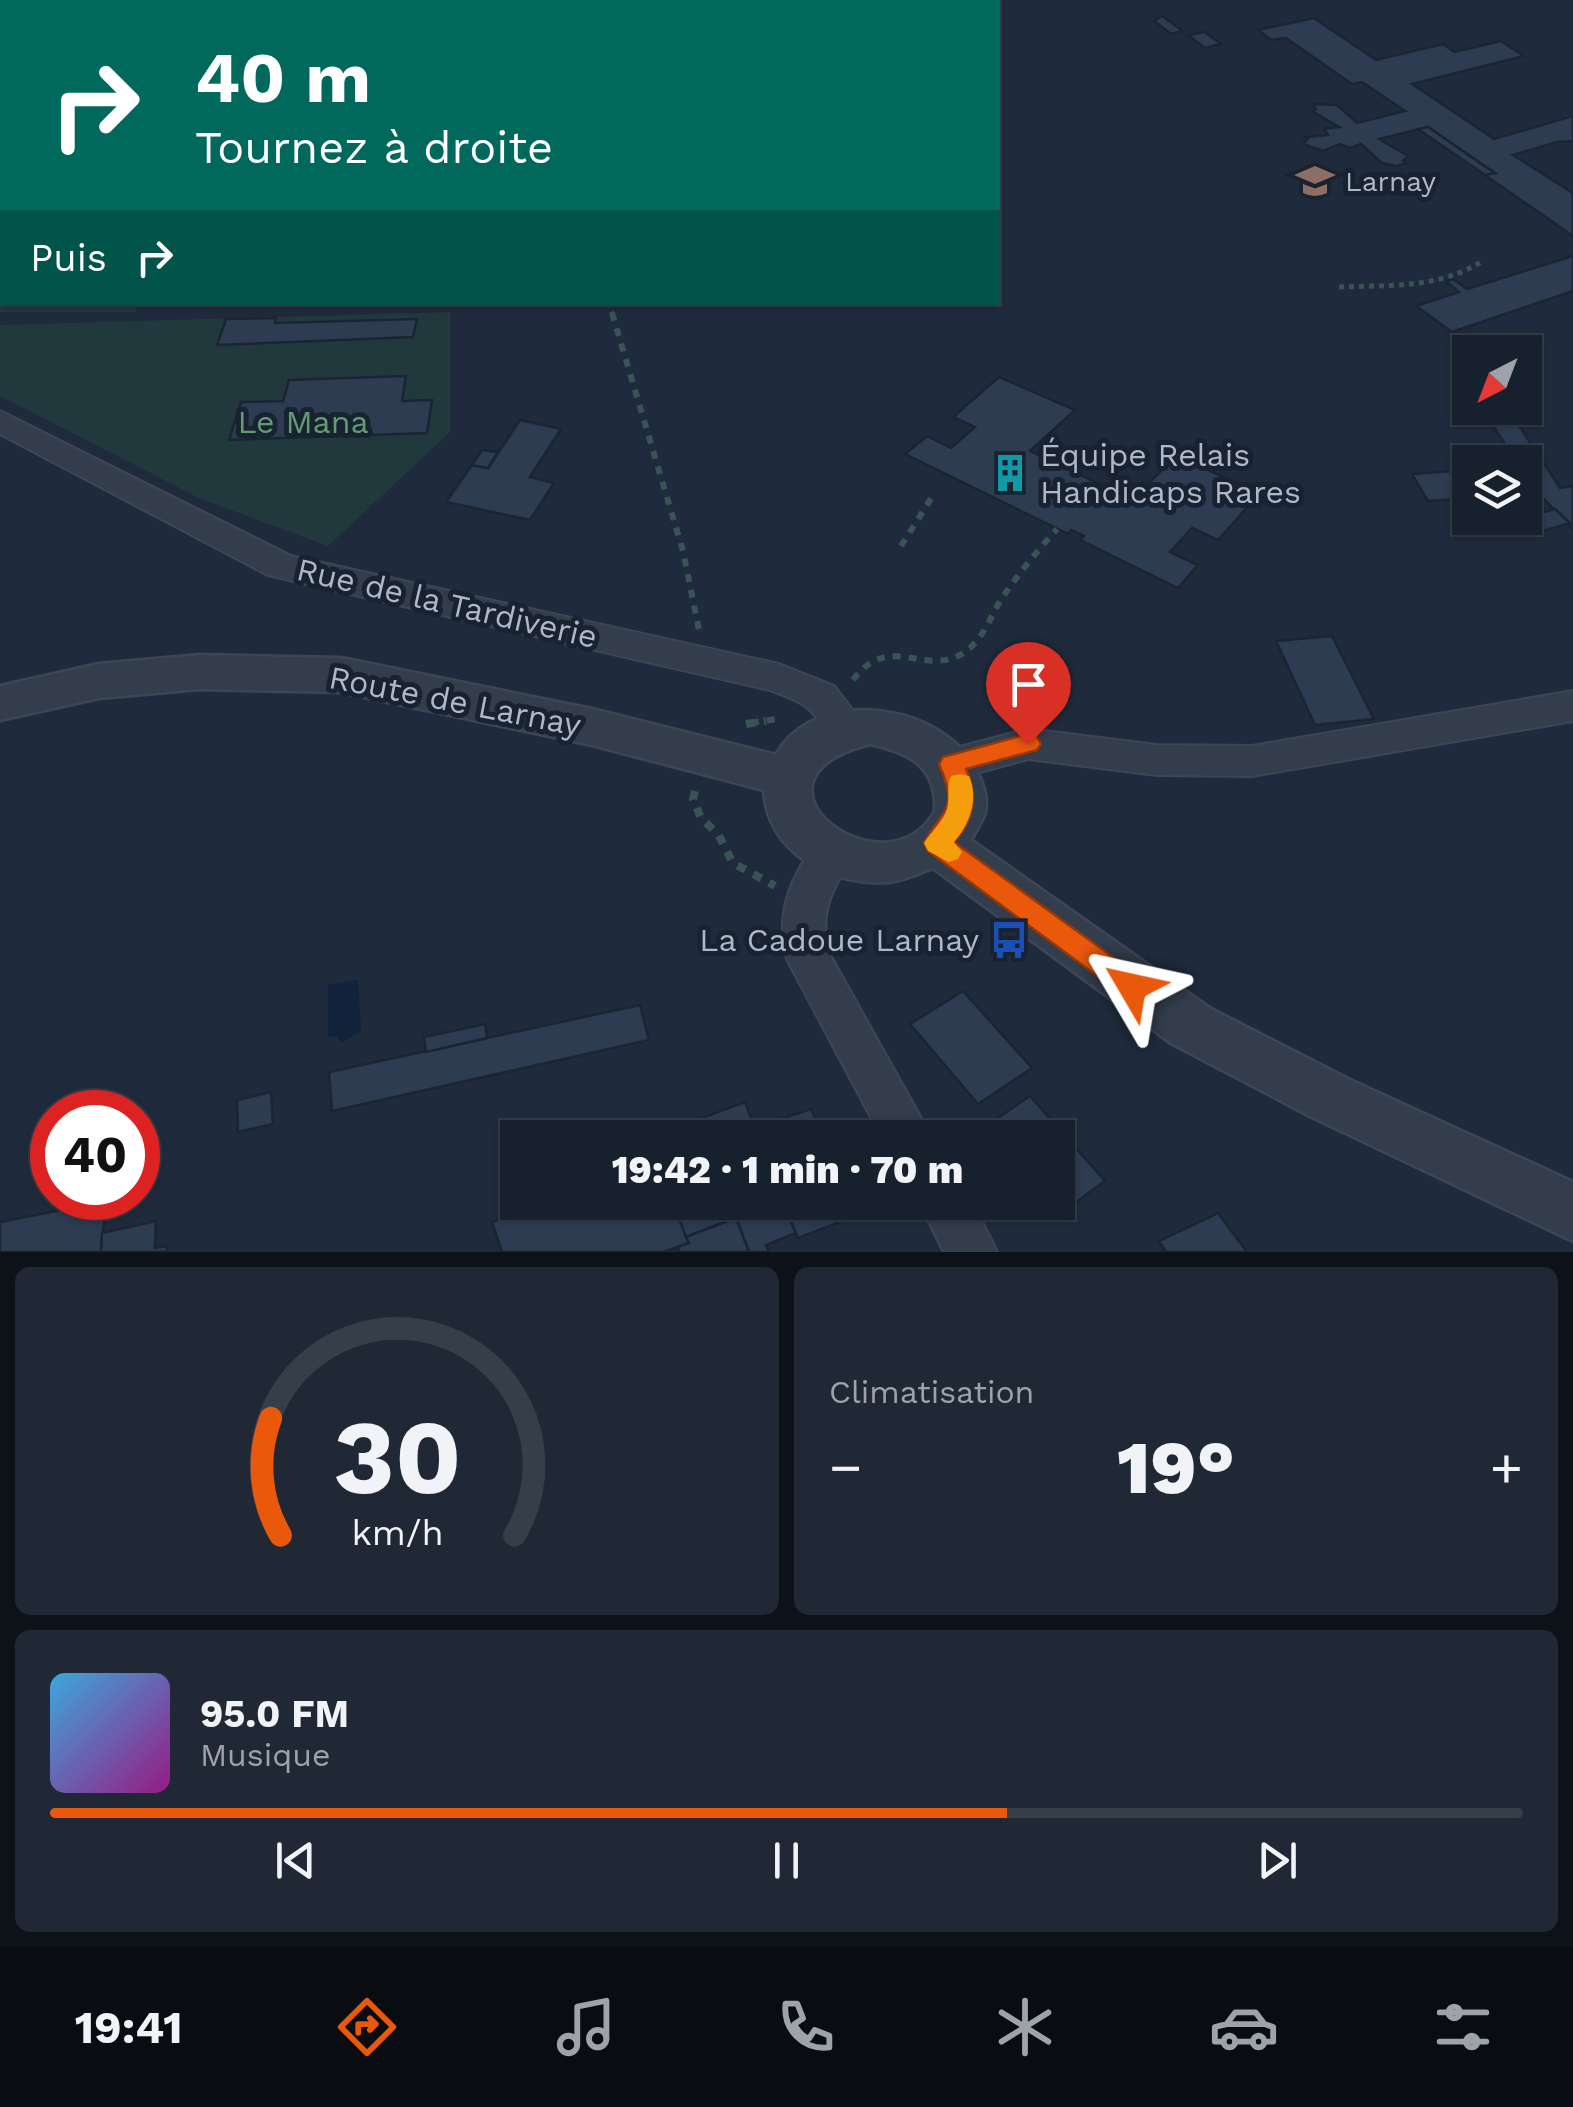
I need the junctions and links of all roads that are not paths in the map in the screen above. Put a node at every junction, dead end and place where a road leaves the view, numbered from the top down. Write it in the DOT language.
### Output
graph roads {
  1 [pos="0,421"];
  2 [pos="0,703"];
  3 [pos="1573,706"];
  4 [pos="846,709"];
  5 [pos="952,764"];
  6 [pos="788,777"];
  7 [pos="937,843"];
  8 [pos="832,853"];
  9 [pos="898,1120"];
  10 [pos="1573,1212"];
  11 [pos="954,1220"];
  12 [pos="972,1252"];
  1 -- 4 [label="street, Rue de la Tardiverie"];
  2 -- 6 [label="street, Route de Larnay"];
  3 -- 5 [label="street"];
  4 -- 5 [label="street"];
  4 -- 6 [label="street"];
  5 -- 7 [label="street"];
  6 -- 8 [label="street"];
  7 -- 8 [label="street"];
  7 -- 10 [label="street"];
  8 -- 9 [label="street"];
  11 -- 12 [label="street"];
}
